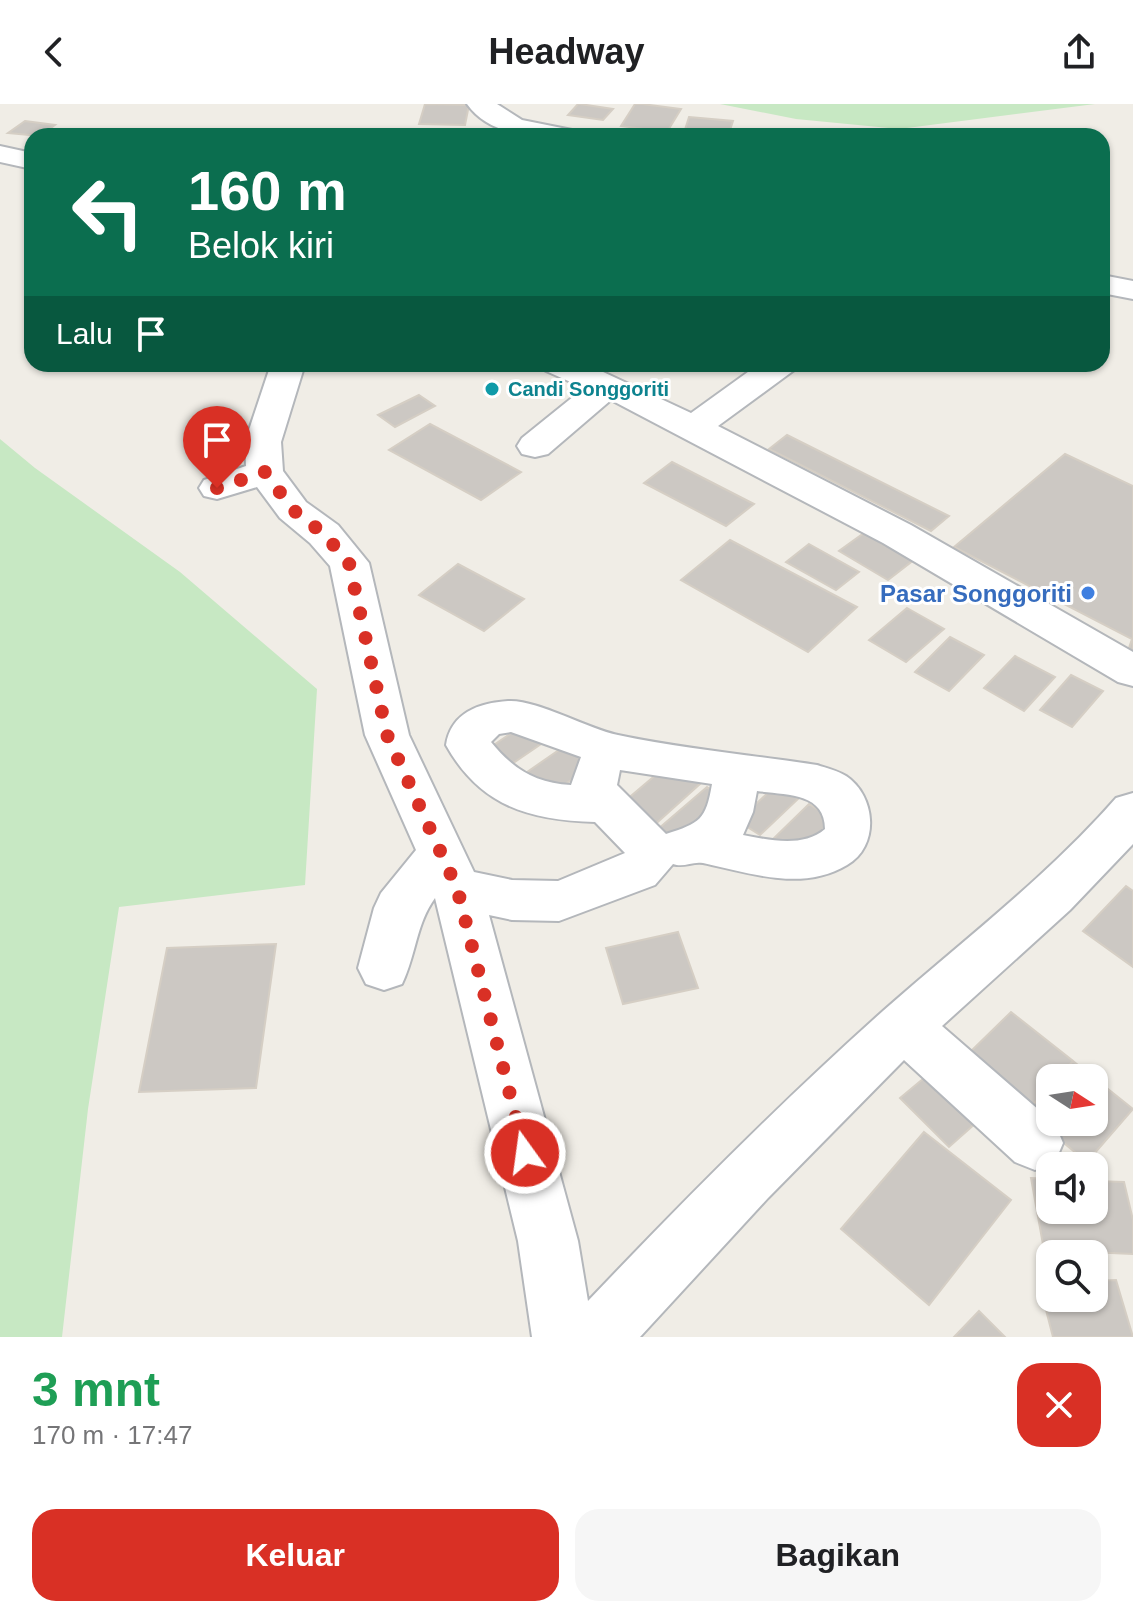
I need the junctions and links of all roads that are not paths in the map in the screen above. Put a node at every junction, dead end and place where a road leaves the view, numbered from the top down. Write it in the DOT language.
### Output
graph roads {
  1 [pos="480,104"];
  2 [pos="508,128"];
  3 [pos="0,154"];
  4 [pos="24,159"];
  5 [pos="1110,286"];
  6 [pos="1133,290"];
  7 [pos="285,372"];
  8 [pos="576,372"];
  9 [pos="770,372"];
  10 [pos="607,386"];
  11 [pos="693,428"];
  12 [pos="535,446"];
  13 [pos="265,472"];
  14 [pos="217,488"];
  15 [pos="1133,671"];
  16 [pos="613,751"];
  17 [pos="736,769"];
  18 [pos="606,804"];
  19 [pos="1125,834"];
  20 [pos="701,844"];
  21 [pos="655,853"];
  22 [pos="449,872"];
  23 [pos="384,968"];
  24 [pos="902,1028"];
  25 [pos="1035,1143"];
  26 [pos="563,1337"];
  27 [pos="598,1337"];
  1 -- 2 [label="street"];
  3 -- 4 [label="street"];
  5 -- 6 [label="street"];
  7 -- 13 [label="street"];
  8 -- 10 [label="street"];
  9 -- 11 [label="street"];
  10 -- 11 [label="street"];
  10 -- 12 [label="street"];
  11 -- 15 [label="street"];
  13 -- 14 [label="street"];
  13 -- 22 [label="street"];
  16 -- 17 [label="street"];
  16 -- 18 [label="street"];
  16 -- 18 [label="street"];
  17 -- 20 [label="street"];
  17 -- 20 [label="street"];
  18 -- 21 [label="street"];
  19 -- 24 [label="street"];
  20 -- 21 [label="street"];
  21 -- 22 [label="street"];
  22 -- 23 [label="street"];
  22 -- 26 [label="street"];
  24 -- 25 [label="street"];
  24 -- 27 [label="street"];
}
